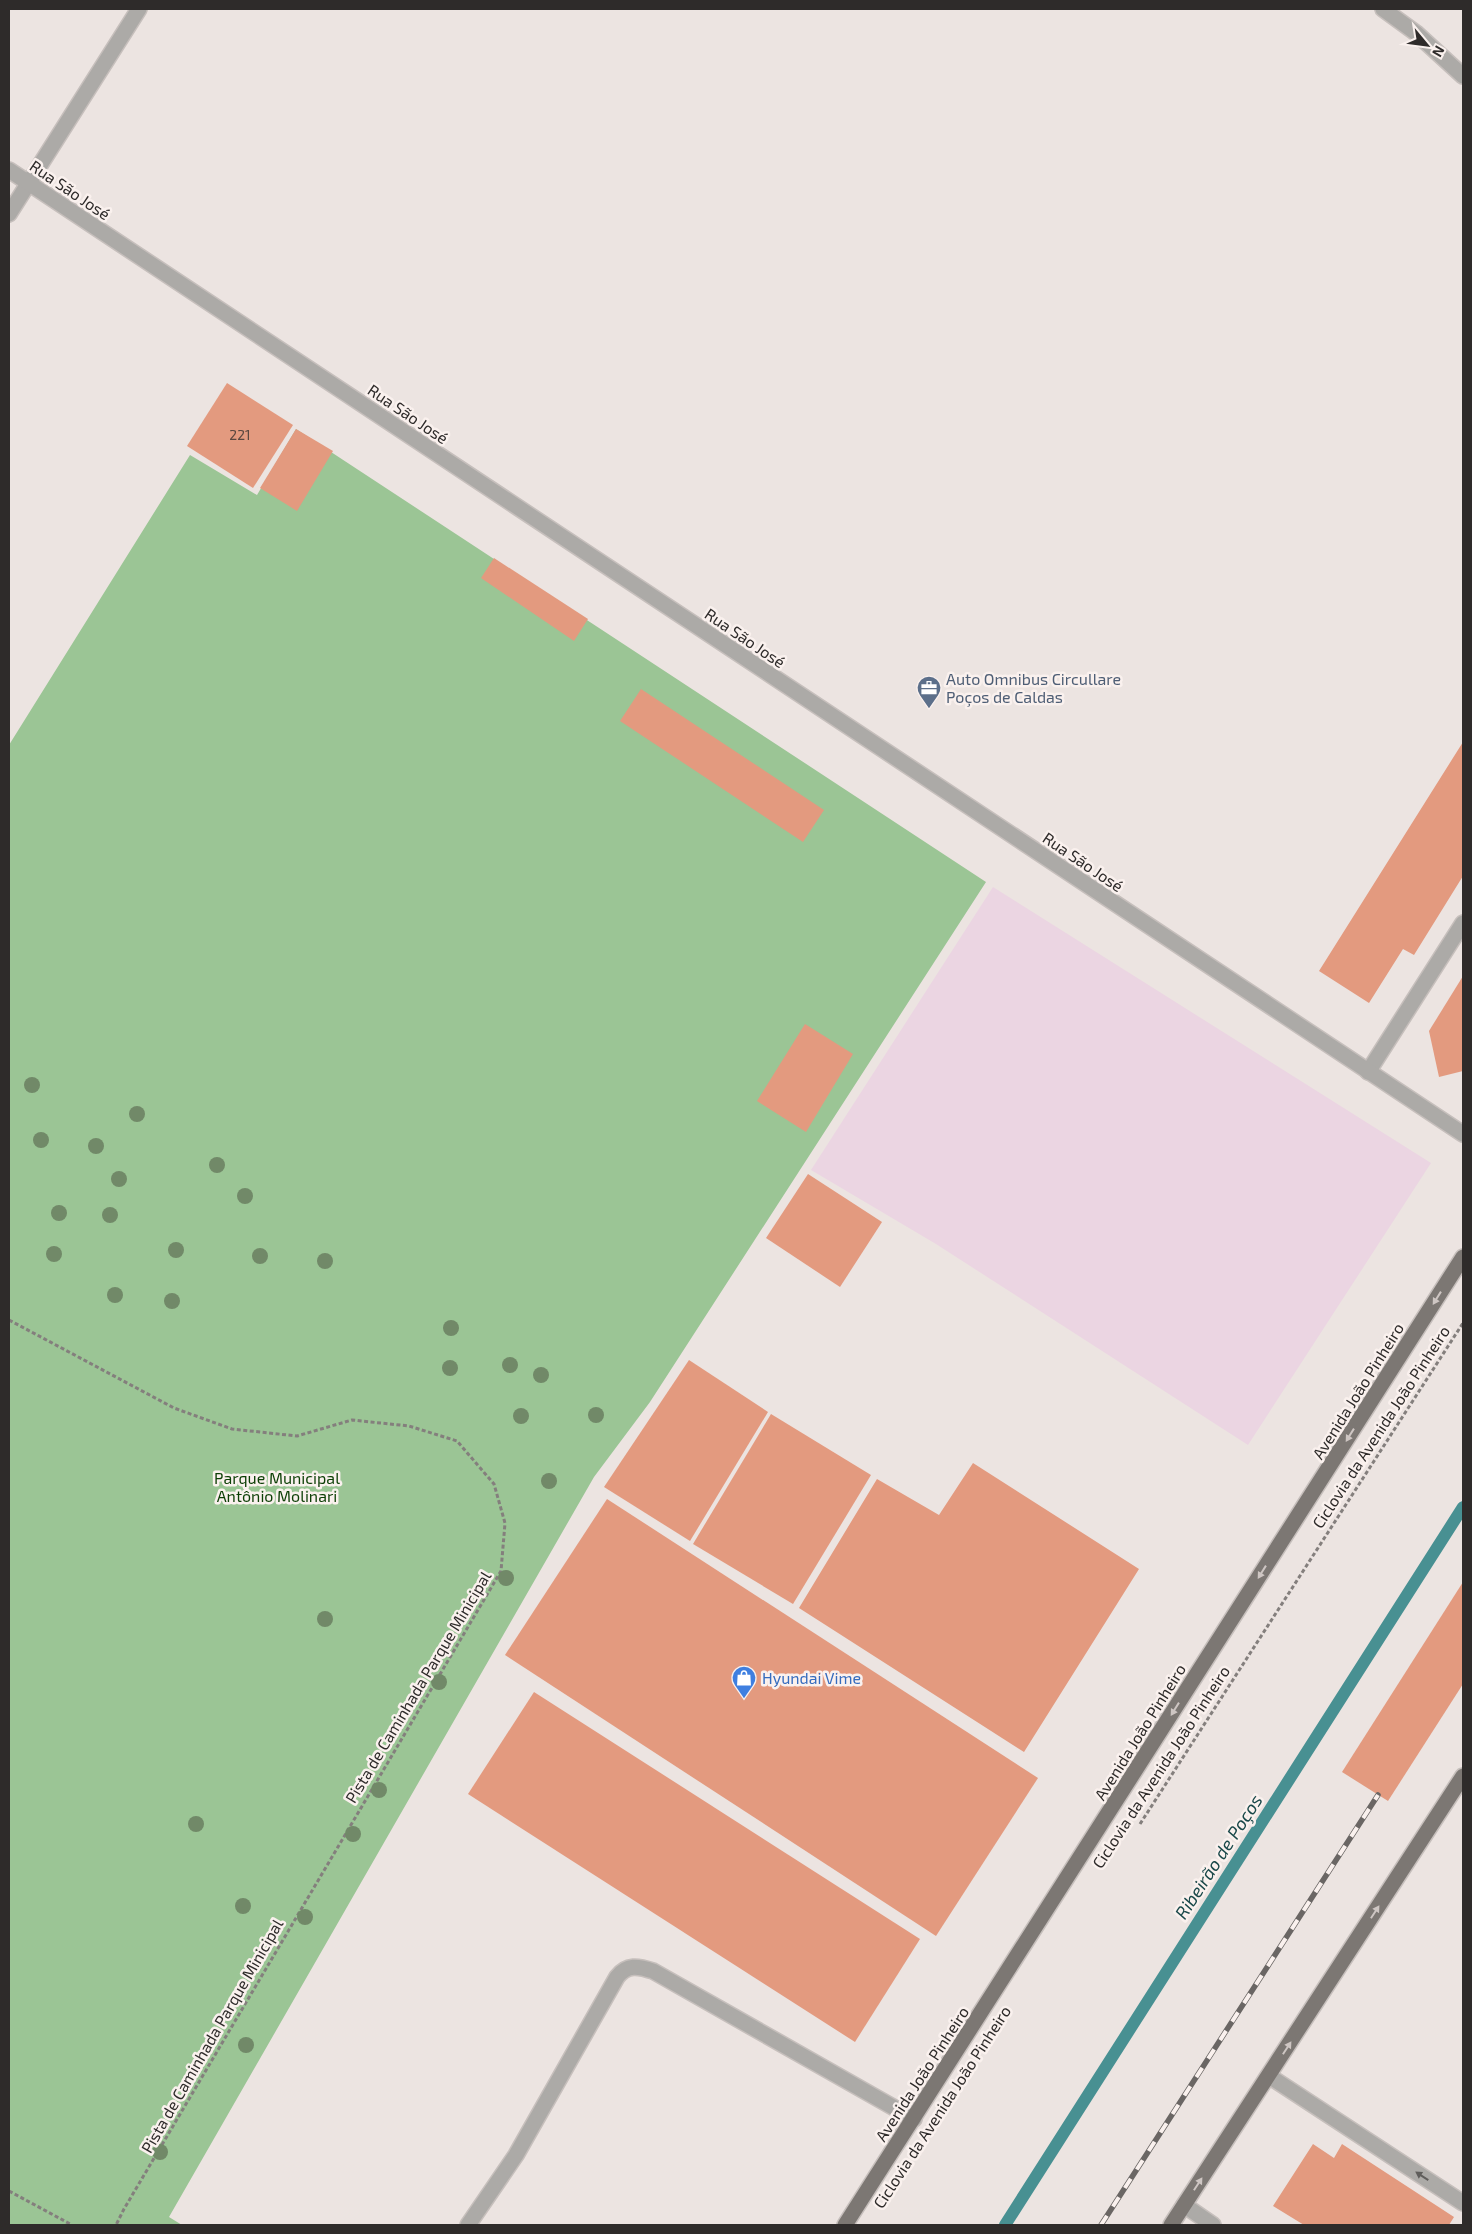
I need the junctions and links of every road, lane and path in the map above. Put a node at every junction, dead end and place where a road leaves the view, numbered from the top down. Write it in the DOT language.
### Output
graph roads {
  1 [pos="139,9"];
  2 [pos="1383,9"];
  3 [pos="1463,76"];
  4 [pos="9,170"];
  5 [pos="28,183"];
  6 [pos="9,214"];
  7 [pos="1463,923"];
  8 [pos="1368,1072"];
  9 [pos="1463,1134"];
  10 [pos="1463,1257"];
  11 [pos="9,1320"];
  12 [pos="1463,1322"];
  13 [pos="1463,1776"];
  14 [pos="1134,1832"];
  15 [pos="1269,2076"];
  16 [pos="914,2119"];
  17 [pos="9,2191"];
  18 [pos="1463,2203"];
  19 [pos="1184,2205"];
  20 [pos="72,2225"];
  21 [pos="116,2225"];
  22 [pos="468,2225"];
  23 [pos="845,2225"];
  24 [pos="1172,2225"];
  25 [pos="1213,2225"];
  1 -- 5 [label="street"];
  2 -- 3 [label="street"];
  4 -- 5 [label="street, Rua São José"];
  5 -- 6 [label="street"];
  5 -- 8 [label="street, Rua São José"];
  7 -- 8 [label="street"];
  8 -- 9 [label="street, Rua São José"];
  10 -- 16 [label="main road, Avenida João Pinheiro, one-way"];
  11 -- 21 [label="path, Pista de Caminhada Parque Minicipal"];
  12 -- 14 [label="path, Ciclovia da Avenida João Pinheiro"];
  15 -- 13 [label="main road, one-way"];
  18 -- 15 [label="street, one-way"];
  19 -- 15 [label="main road, one-way"];
  16 -- 22 [label="street"];
  16 -- 23 [label="main road, Avenida João Pinheiro"];
  17 -- 20 [label="path"];
  19 -- 24 [label="main road"];
  19 -- 25 [label="street"];
}
